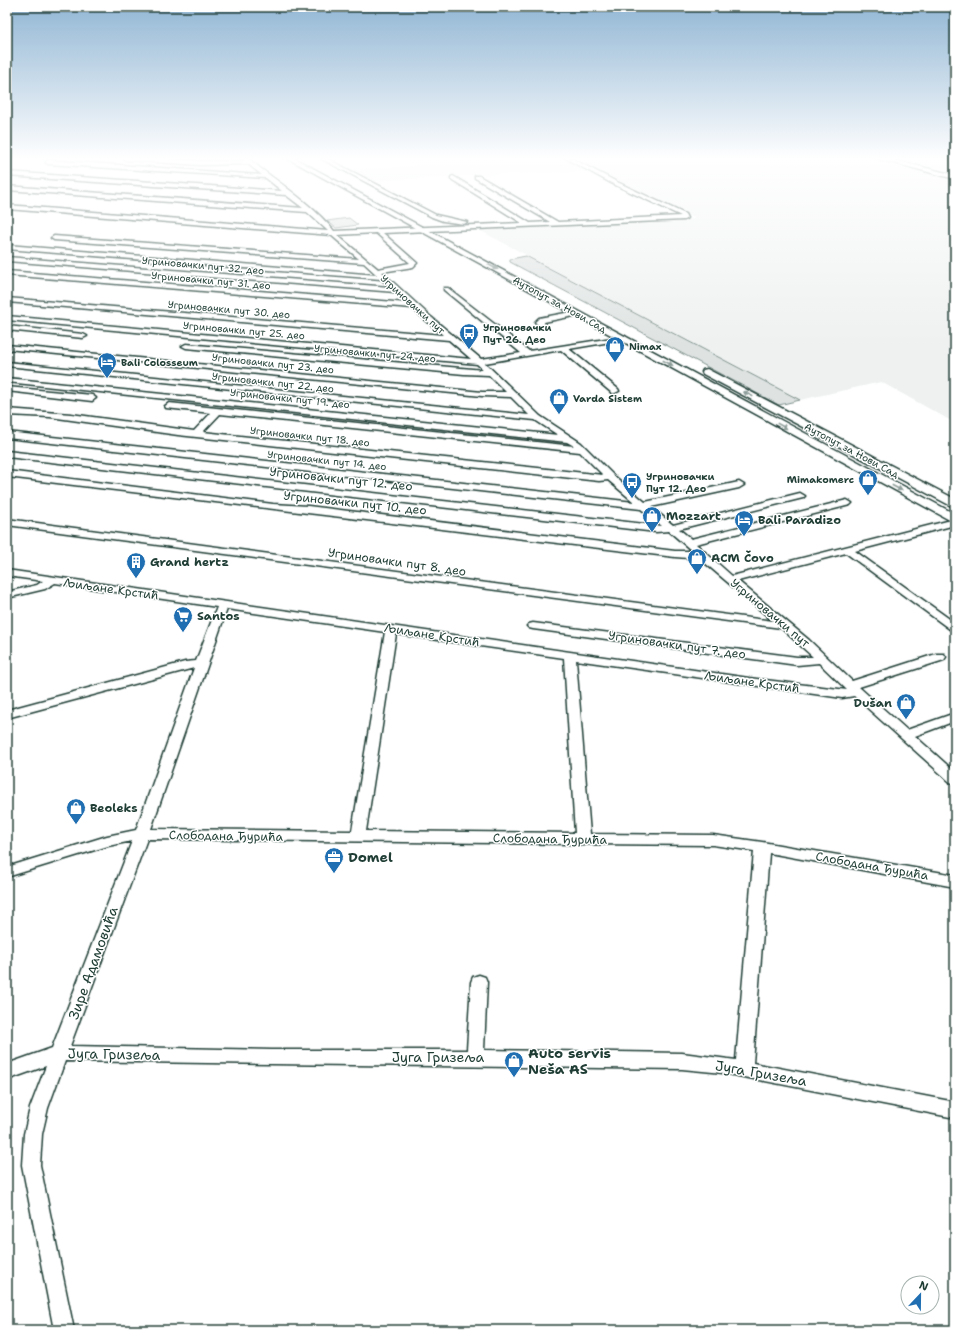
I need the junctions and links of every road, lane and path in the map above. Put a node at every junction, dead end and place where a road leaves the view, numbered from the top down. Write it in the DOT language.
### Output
graph roads {
  1 [pos="175,220"];
  2 [pos="260,220"];
  3 [pos="320,220"];
  4 [pos="414,220"];
  5 [pos="453,220"];
  6 [pos="522,220"];
  7 [pos="552,220"];
  8 [pos="665,220"];
  9 [pos="282,222"];
  10 [pos="558,224"];
  11 [pos="318,225"];
  12 [pos="326,225"];
  13 [pos="423,225"];
  14 [pos="529,225"];
  15 [pos="472,227"];
  16 [pos="437,229"];
  17 [pos="377,231"];
  18 [pos="333,233"];
  19 [pos="54,238"];
  20 [pos="7,247"];
  21 [pos="7,258"];
  22 [pos="492,258"];
  23 [pos="366,261"];
  24 [pos="376,270"];
  25 [pos="7,273"];
  26 [pos="382,277"];
  27 [pos="528,277"];
  28 [pos="446,289"];
  29 [pos="396,290"];
  30 [pos="7,300"];
  31 [pos="414,306"];
  32 [pos="576,313"];
  33 [pos="7,318"];
  34 [pos="542,324"];
  35 [pos="7,328"];
  36 [pos="83,336"];
  37 [pos="450,338"];
  38 [pos="622,338"];
  39 [pos="186,346"];
  40 [pos="7,347"];
  41 [pos="563,348"];
  42 [pos="528,354"];
  43 [pos="479,362"];
  44 [pos="7,364"];
  45 [pos="491,373"];
  46 [pos="7,380"];
  47 [pos="7,389"];
  48 [pos="615,391"];
  49 [pos="513,395"];
  50 [pos="92,398"];
  51 [pos="169,406"];
  52 [pos="218,411"];
  53 [pos="7,412"];
  54 [pos="537,418"];
  55 [pos="196,434"];
  56 [pos="7,435"];
  57 [pos="570,439"];
  58 [pos="582,449"];
  59 [pos="7,454"];
  60 [pos="7,474"];
  61 [pos="610,477"];
  62 [pos="739,485"];
  63 [pos="800,496"];
  64 [pos="847,503"];
  65 [pos="955,504"];
  66 [pos="644,506"];
  67 [pos="955,521"];
  68 [pos="7,522"];
  69 [pos="672,528"];
  70 [pos="689,543"];
  71 [pos="849,551"];
  72 [pos="701,553"];
  73 [pos="7,573"];
  74 [pos="53,580"];
  75 [pos="730,580"];
  76 [pos="7,595"];
  77 [pos="223,605"];
  78 [pos="783,625"];
  79 [pos="533,626"];
  80 [pos="955,628"];
  81 [pos="391,629"];
  82 [pos="570,656"];
  83 [pos="940,657"];
  84 [pos="821,659"];
  85 [pos="200,664"];
  86 [pos="853,689"];
  87 [pos="7,714"];
  88 [pos="955,717"];
  89 [pos="906,735"];
  90 [pos="955,779"];
  91 [pos="142,834"];
  92 [pos="358,837"];
  93 [pos="583,840"];
  94 [pos="762,847"];
  95 [pos="7,872"];
  96 [pos="955,881"];
  97 [pos="479,982"];
  98 [pos="60,1053"];
  99 [pos="475,1058"];
  100 [pos="744,1069"];
  101 [pos="7,1072"];
  102 [pos="955,1110"];
  103 [pos="64,1330"];
  1 -- 18 [label="street"];
  2 -- 9 [label="street"];
  3 -- 12 [label="street, Угриновачки пут"];
  4 -- 13 [label="main road, Аутопут за Нови Сад"];
  5 -- 15 [label="street"];
  6 -- 14 [label="street"];
  7 -- 10 [label="street"];
  8 -- 10 [label="street"];
  10 -- 14 [label="street"];
  11 -- 12 [label="street"];
  12 -- 18 [label="street, Угриновачки пут"];
  13 -- 16 [label="main road, Аутопут за Нови Сад"];
  13 -- 17 [label="street"];
  13 -- 32 [label="main road, Аутопут за Нови Сад, one-way"];
  14 -- 15 [label="street"];
  15 -- 16 [label="street"];
  16 -- 22 [label="main road, Аутопут за Нови Сад"];
  17 -- 18 [label="street"];
  17 -- 24 [label="street"];
  18 -- 23 [label="street, Угриновачки пут"];
  19 -- 23 [label="street"];
  20 -- 26 [label="street"];
  21 -- 29 [label="street, Угриновачки пут 32. део"];
  23 -- 24 [label="street, Угриновачки пут"];
  24 -- 26 [label="street, Угриновачки пут"];
  25 -- 31 [label="street, Угриновачки пут 31. део"];
  26 -- 29 [label="street, Угриновачки пут"];
  65 -- 27 [label="main road, Аутопут за Нови Сад, one-way"];
  28 -- 42 [label="street"];
  29 -- 31 [label="street, Угриновачки пут"];
  30 -- 37 [label="street, Угриновачки пут 30. део"];
  31 -- 37 [label="street, Угриновачки пут"];
  32 -- 34 [label="street"];
  32 -- 38 [label="main road, Аутопут за Нови Сад"];
  33 -- 43 [label="street, Угриновачки пут 25. део"];
  35 -- 36 [label="street"];
  37 -- 43 [label="street, Угриновачки пут"];
  38 -- 41 [label="street"];
  38 -- 67 [label="main road, Аутопут за Нови Сад, one-way"];
  39 -- 45 [label="street, Угриновачки пут 24. део"];
  40 -- 49 [label="street, Угриновачки пут 23. део"];
  41 -- 42 [label="street"];
  41 -- 48 [label="street"];
  42 -- 43 [label="street"];
  43 -- 45 [label="street, Угриновачки пут"];
  44 -- 54 [label="street, Угриновачки пут 22. део"];
  45 -- 49 [label="street, Угриновачки пут"];
  46 -- 57 [label="street, Угриновачки пут 19. део"];
  47 -- 50 [label="street"];
  49 -- 54 [label="street, Угриновачки пут"];
  51 -- 52 [label="street"];
  52 -- 55 [label="street"];
  52 -- 58 [label="street"];
  53 -- 55 [label="street, Угриновачки пут 18. део"];
  54 -- 57 [label="street, Угриновачки пут"];
  55 -- 61 [label="street, Угриновачки пут 18. део"];
  56 -- 66 [label="street, Угриновачки пут 14. део"];
  57 -- 58 [label="street, Угриновачки пут"];
  58 -- 61 [label="street, Угриновачки пут"];
  59 -- 69 [label="street, Угриновачки пут 12. део"];
  60 -- 72 [label="street, Угриновачки пут 10. део"];
  61 -- 66 [label="street, Угриновачки пут"];
  62 -- 66 [label="street"];
  63 -- 69 [label="street, Угриновачки пут 12. део"];
  64 -- 70 [label="street"];
  66 -- 69 [label="street, Угриновачки пут"];
  67 -- 71 [label="street"];
  68 -- 78 [label="street, Угриновачки пут 8. део"];
  69 -- 70 [label="street, Угриновачки пут"];
  70 -- 72 [label="street, Угриновачки пут"];
  71 -- 75 [label="street"];
  71 -- 80 [label="street"];
  72 -- 75 [label="street, Угриновачки пут"];
  73 -- 74 [label="street, Љиљане Крстић"];
  74 -- 76 [label="street"];
  74 -- 77 [label="street, Љиљане Крстић"];
  75 -- 78 [label="street, Угриновачки пут"];
  77 -- 81 [label="street, Љиљане Крстић"];
  77 -- 85 [label="street, Зире Адамовића"];
  78 -- 84 [label="street, Угриновачки пут"];
  79 -- 84 [label="street, Угриновачки пут 7. део"];
  81 -- 82 [label="street, Љиљане Крстић"];
  81 -- 92 [label="street"];
  82 -- 86 [label="street, Љиљане Крстић"];
  82 -- 93 [label="street"];
  83 -- 86 [label="street, Љиљане Крстић"];
  84 -- 86 [label="street, Угриновачки пут"];
  85 -- 87 [label="street"];
  85 -- 91 [label="street, Зире Адамовића"];
  86 -- 89 [label="street, Угриновачки пут"];
  88 -- 89 [label="street"];
  89 -- 90 [label="street, Угриновачки пут"];
  91 -- 92 [label="street, Слободана Ђурића"];
  91 -- 95 [label="street, Слободана Ђурића"];
  91 -- 98 [label="street, Зире Адамовића"];
  92 -- 93 [label="street, Слободана Ђурића"];
  93 -- 94 [label="street, Слободана Ђурића"];
  94 -- 96 [label="street, Слободана Ђурића"];
  94 -- 100 [label="street"];
  97 -- 99 [label="street"];
  98 -- 99 [label="street, Југа Гризеља"];
  98 -- 101 [label="street"];
  98 -- 103 [label="street, Зире Адамовића"];
  99 -- 100 [label="street, Југа Гризеља"];
  100 -- 102 [label="street, Југа Гризеља"];
}
